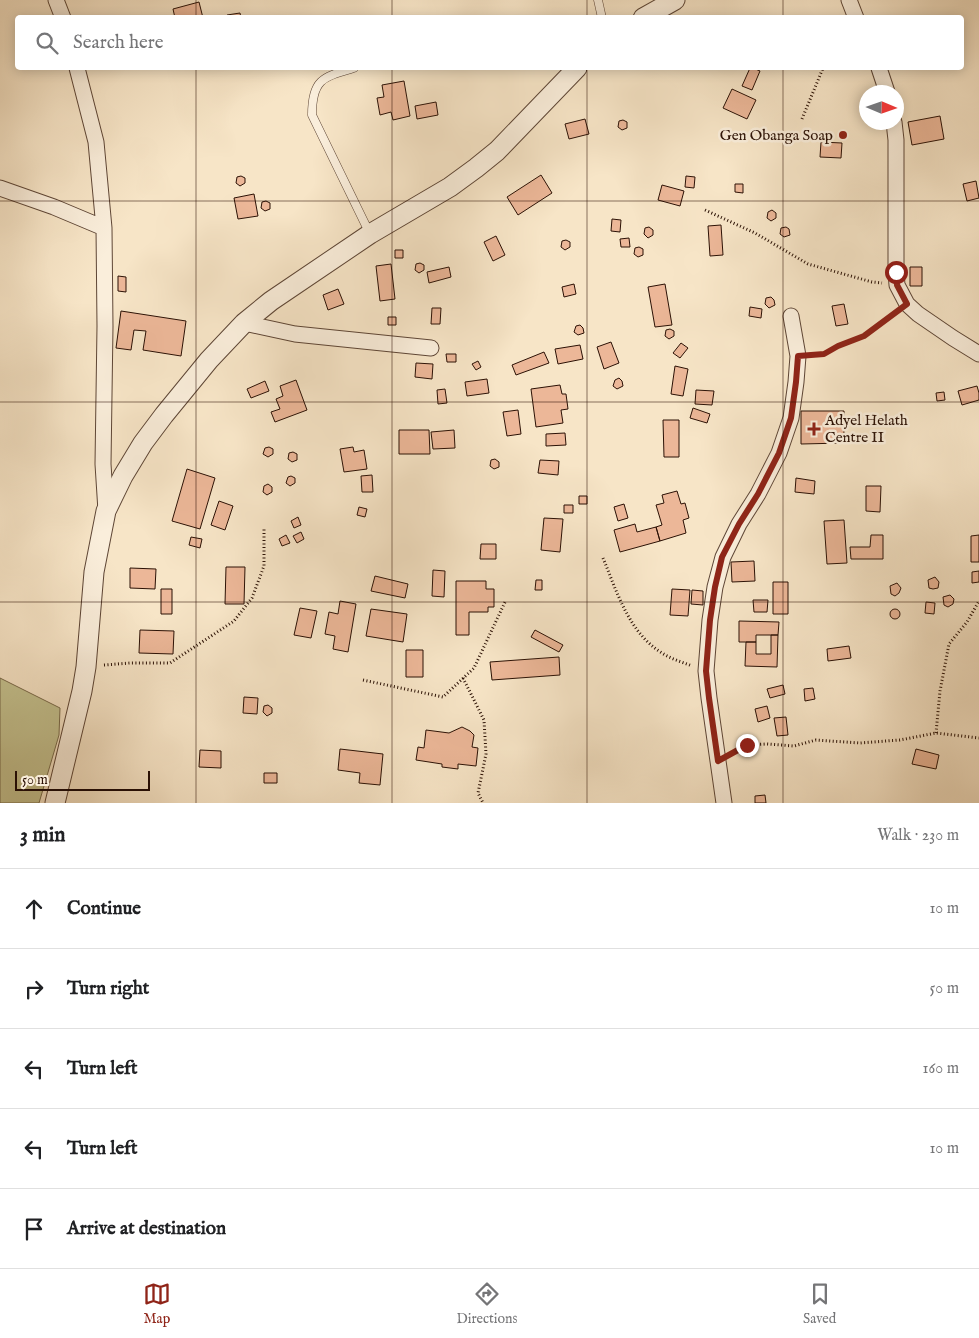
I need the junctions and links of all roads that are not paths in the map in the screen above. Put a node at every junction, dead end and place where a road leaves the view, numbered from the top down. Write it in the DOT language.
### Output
graph roads {
  1 [pos="56,0"];
  2 [pos="598,0"];
  3 [pos="674,0"];
  4 [pos="849,0"];
  5 [pos="62,15"];
  6 [pos="601,15"];
  7 [pos="648,15"];
  8 [pos="855,15"];
  9 [pos="78,70"];
  10 [pos="347,70"];
  11 [pos="575,70"];
  12 [pos="880,70"];
  13 [pos="885,85"];
  14 [pos="895,130"];
  15 [pos="0,188"];
  16 [pos="104,228"];
  17 [pos="370,234"];
  18 [pos="791,316"];
  19 [pos="244,323"];
  20 [pos="431,348"];
  21 [pos="979,354"];
  22 [pos="106,511"];
  23 [pos="55,803"];
  24 [pos="724,803"];
  1 -- 5 [label="street"];
  2 -- 6 [label="lane"];
  3 -- 7 [label="street"];
  4 -- 8 [label="street"];
  9 -- 16 [label="street"];
  10 -- 17 [label="lane"];
  11 -- 17 [label="street"];
  12 -- 13 [label="street"];
  14 -- 21 [label="street"];
  15 -- 16 [label="street"];
  16 -- 22 [label="street"];
  17 -- 19 [label="street"];
  18 -- 24 [label="street"];
  19 -- 20 [label="street"];
  19 -- 22 [label="street"];
  22 -- 23 [label="street"];
}
